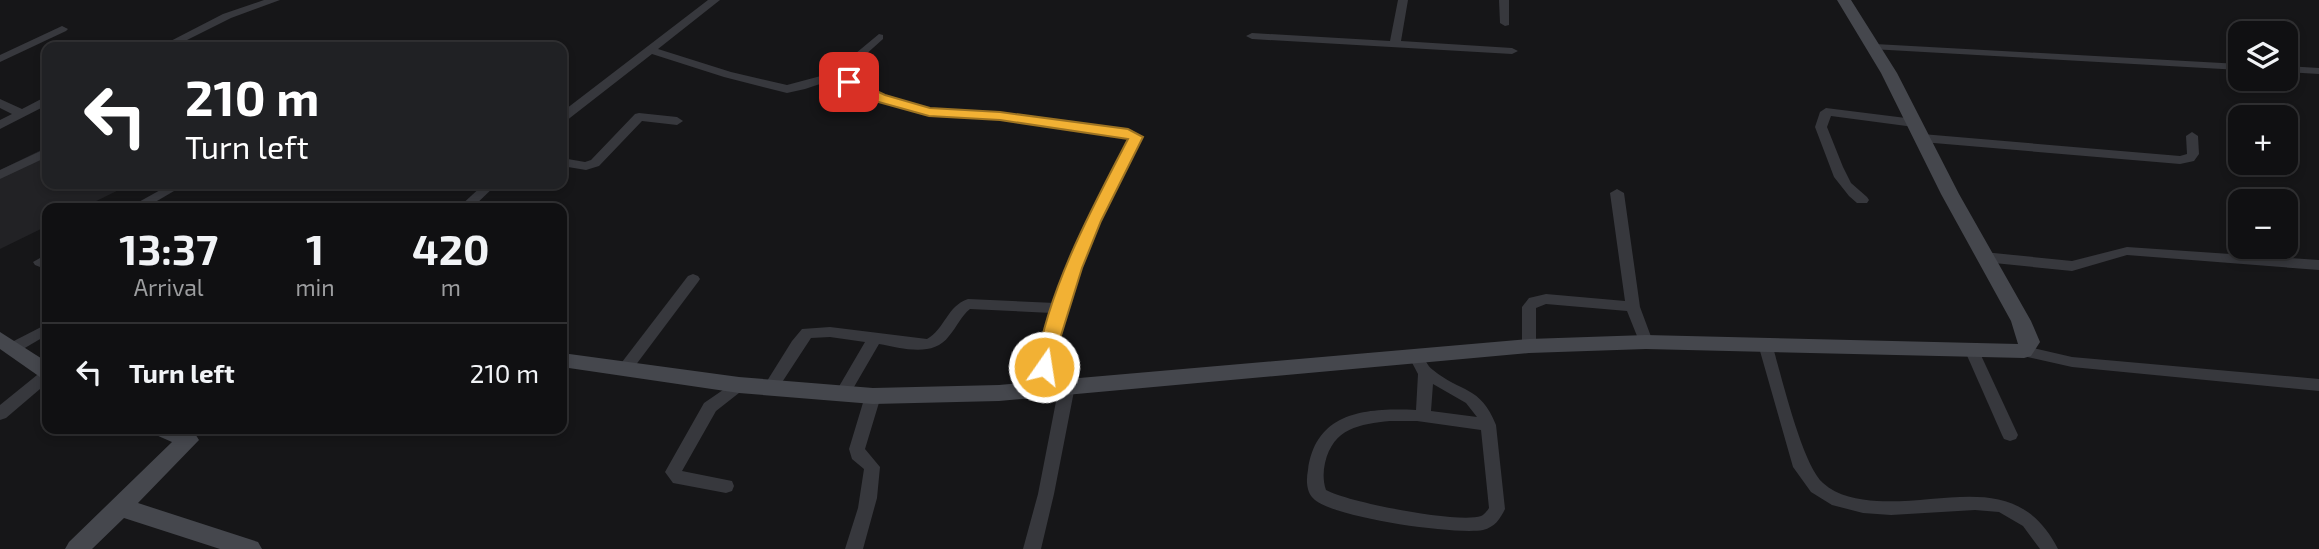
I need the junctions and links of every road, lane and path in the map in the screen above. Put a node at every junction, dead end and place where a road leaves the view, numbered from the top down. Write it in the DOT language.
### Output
graph roads {
  1 [pos="275,0"];
  2 [pos="715,0"];
  3 [pos="1403,0"];
  4 [pos="1504,0"];
  5 [pos="1844,0"];
  6 [pos="1505,23"];
  7 [pos="62,29"];
  8 [pos="1252,36"];
  9 [pos="879,37"];
  10 [pos="175,42"];
  11 [pos="1395,44"];
  12 [pos="1875,47"];
  13 [pos="650,50"];
  14 [pos="1512,51"];
  15 [pos="0,60"];
  16 [pos="2228,66"];
  17 [pos="2298,70"];
  18 [pos="2319,71"];
  19 [pos="836,75"];
  20 [pos="42,102"];
  21 [pos="0,103"];
  22 [pos="21,113"];
  23 [pos="567,114"];
  24 [pos="677,121"];
  25 [pos="0,125"];
  26 [pos="1918,131"];
  27 [pos="2192,136"];
  28 [pos="42,154"];
  29 [pos="567,163"];
  30 [pos="0,174"];
  31 [pos="171,189"];
  32 [pos="485,189"];
  33 [pos="1617,193"];
  34 [pos="1862,200"];
  35 [pos="144,203"];
  36 [pos="470,203"];
  37 [pos="1984,257"];
  38 [pos="2319,265"];
  39 [pos="693,279"];
  40 [pos="1633,307"];
  41 [pos="1060,308"];
  42 [pos="42,330"];
  43 [pos="874,340"];
  44 [pos="3,342"];
  45 [pos="1646,342"];
  46 [pos="1765,344"];
  47 [pos="1530,346"];
  48 [pos="1972,351"];
  49 [pos="2024,351"];
  50 [pos="567,361"];
  51 [pos="1421,364"];
  52 [pos="42,369"];
  53 [pos="624,370"];
  54 [pos="42,377"];
  55 [pos="739,385"];
  56 [pos="2319,385"];
  57 [pos="1067,386"];
  58 [pos="770,389"];
  59 [pos="1041,389"];
  60 [pos="842,395"];
  61 [pos="873,396"];
  62 [pos="0,414"];
  63 [pos="1423,417"];
  64 [pos="1488,425"];
  65 [pos="194,434"];
  66 [pos="2010,435"];
  67 [pos="726,486"];
  68 [pos="120,507"];
  69 [pos="77,549"];
  70 [pos="250,549"];
  71 [pos="854,549"];
  72 [pos="1032,549"];
  73 [pos="2049,549"];
  1 -- 10 [label="street"];
  2 -- 13 [label="street"];
  3 -- 11 [label="street"];
  4 -- 6 [label="street"];
  5 -- 12 [label="street"];
  7 -- 15 [label="street"];
  8 -- 11 [label="street"];
  9 -- 19 [label="street"];
  11 -- 14 [label="street"];
  12 -- 16 [label="street"];
  12 -- 26 [label="street"];
  13 -- 19 [label="street"];
  13 -- 23 [label="street"];
  17 -- 18 [label="street"];
  19 -- 41 [label="street"];
  20 -- 22 [label="street"];
  21 -- 22 [label="street"];
  22 -- 25 [label="street"];
  24 -- 29 [label="street"];
  26 -- 27 [label="street"];
  26 -- 34 [label="street"];
  26 -- 37 [label="street"];
  28 -- 30 [label="street"];
  31 -- 35 [label="street"];
  32 -- 36 [label="street"];
  33 -- 40 [label="street"];
  37 -- 38 [label="street"];
  37 -- 49 [label="street"];
  39 -- 53 [label="street"];
  40 -- 45 [label="street"];
  40 -- 47 [label="street"];
  41 -- 43 [label="street"];
  41 -- 59 [label="street"];
  42 -- 44 [label="street"];
  43 -- 58 [label="street"];
  43 -- 60 [label="street"];
  44 -- 52 [label="street"];
  45 -- 46 [label="street"];
  45 -- 47 [label="street"];
  46 -- 48 [label="street"];
  46 -- 73 [label="street"];
  47 -- 51 [label="street"];
  48 -- 49 [label="street"];
  48 -- 66 [label="street"];
  49 -- 56 [label="street"];
  50 -- 53 [label="street"];
  51 -- 57 [label="street"];
  51 -- 63 [label="street"];
  51 -- 64 [label="street"];
  53 -- 55 [label="street"];
  54 -- 62 [label="street"];
  55 -- 58 [label="street"];
  55 -- 67 [label="street"];
  57 -- 59 [label="street"];
  57 -- 72 [label="street"];
  58 -- 60 [label="street"];
  59 -- 61 [label="street"];
  60 -- 61 [label="street"];
  61 -- 71 [label="street"];
  63 -- 64 [label="street"];
  63 -- 64 [label="street"];
  65 -- 68 [label="street"];
  68 -- 69 [label="street"];
  68 -- 70 [label="street"];
}
